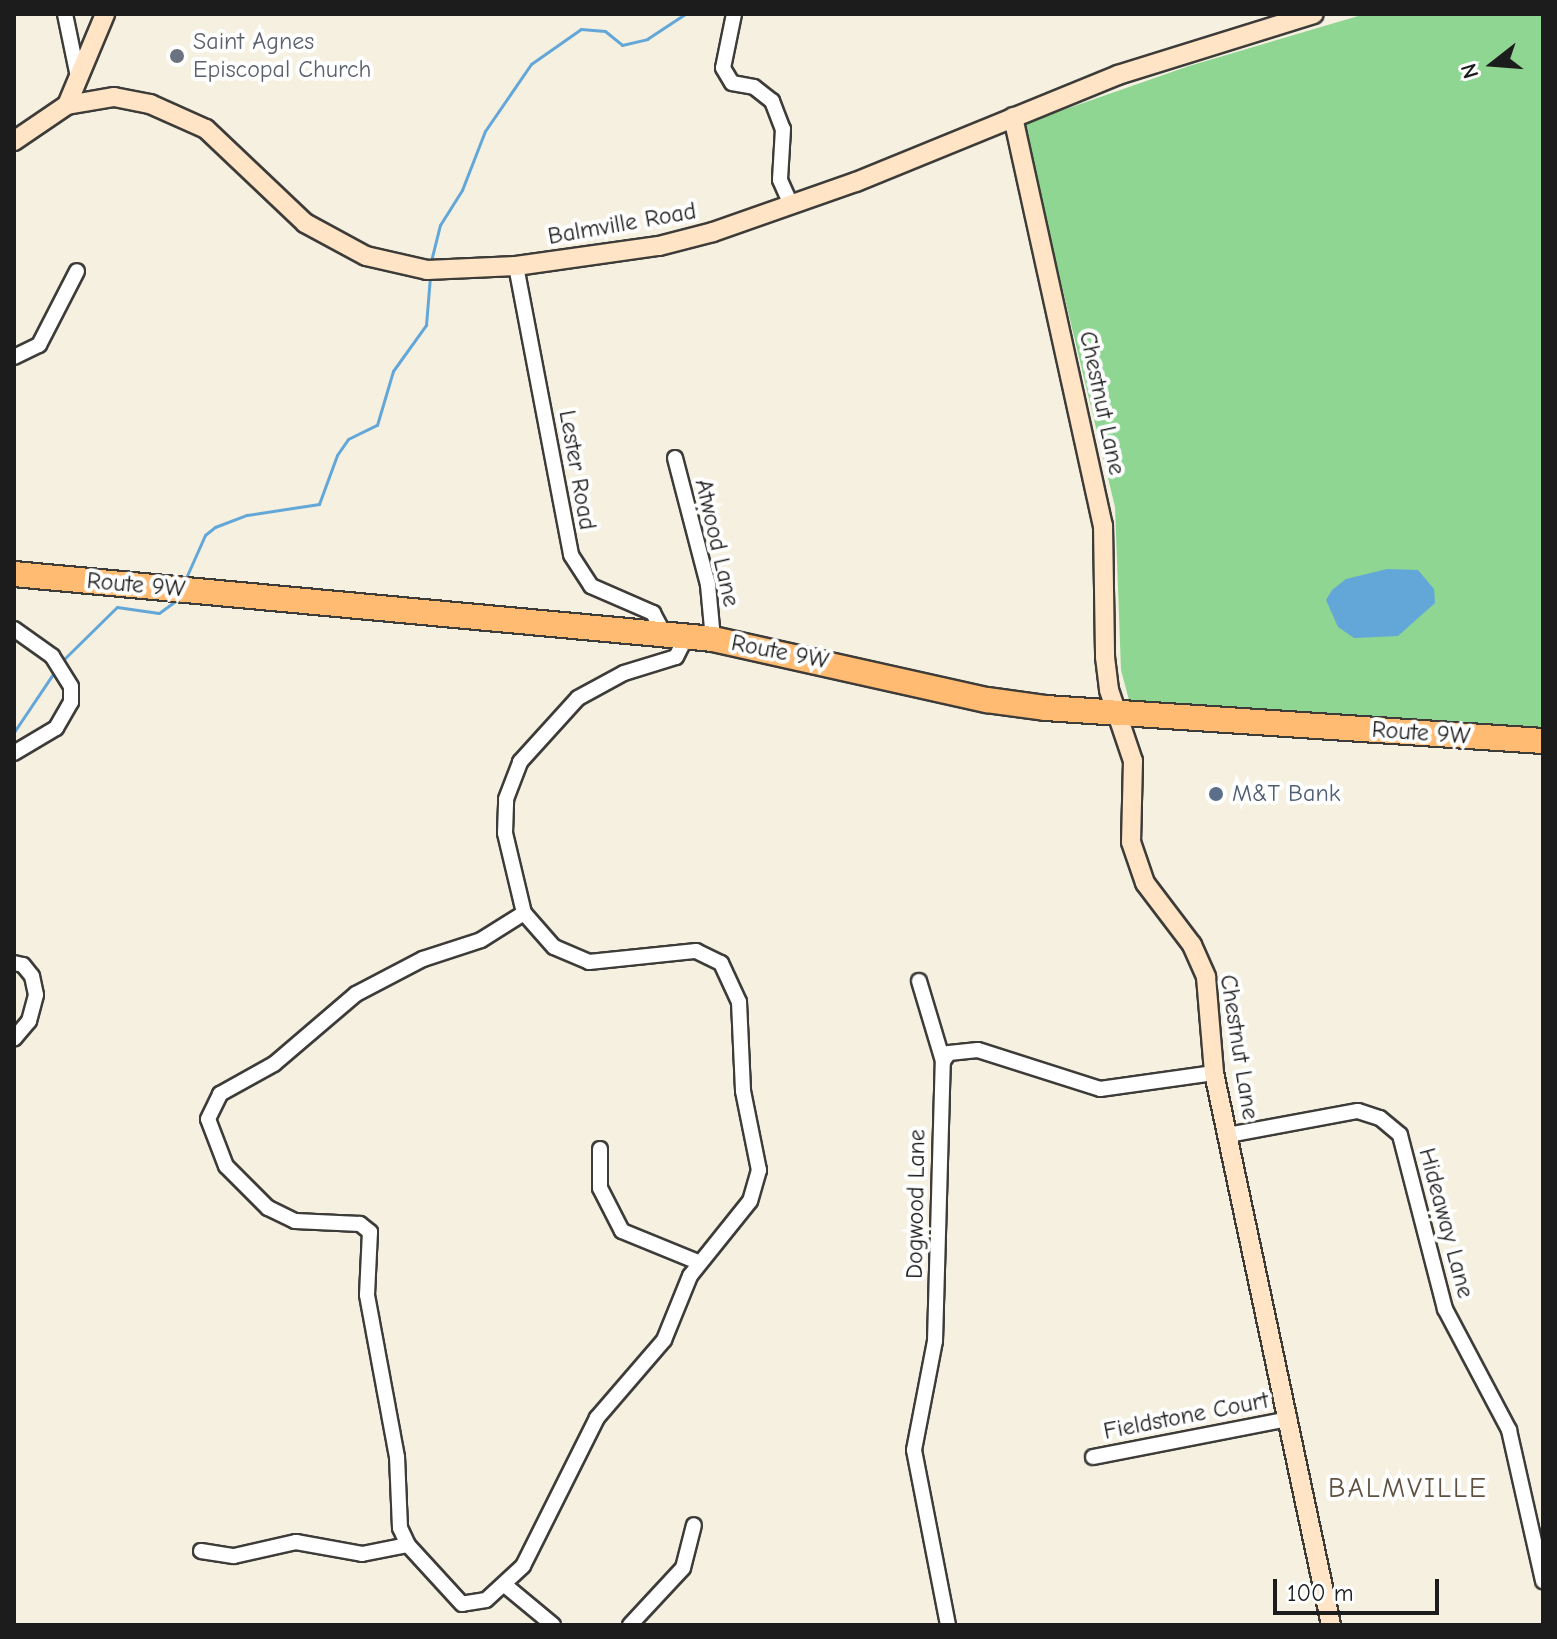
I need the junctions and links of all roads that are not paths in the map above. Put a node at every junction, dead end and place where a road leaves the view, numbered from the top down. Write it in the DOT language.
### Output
graph roads {
  1 [pos="65,14"];
  2 [pos="105,14"];
  3 [pos="734,14"];
  4 [pos="1314,14"];
  5 [pos="77,72"];
  6 [pos="67,105"];
  7 [pos="1013,117"];
  8 [pos="14,141"];
  9 [pos="791,205"];
  10 [pos="516,266"];
  11 [pos="77,271"];
  12 [pos="14,357"];
  13 [pos="675,458"];
  14 [pos="14,574"];
  15 [pos="14,629"];
  16 [pos="675,636"];
  17 [pos="713,639"];
  18 [pos="1118,716"];
  19 [pos="1543,741"];
  20 [pos="14,753"];
  21 [pos="524,913"];
  22 [pos="14,963"];
  23 [pos="919,981"];
  24 [pos="14,1039"];
  25 [pos="943,1061"];
  26 [pos="1214,1073"];
  27 [pos="1228,1135"];
  28 [pos="600,1149"];
  29 [pos="698,1262"];
  30 [pos="1289,1419"];
  31 [pos="1093,1457"];
  32 [pos="694,1525"];
  33 [pos="408,1545"];
  34 [pos="201,1551"];
  35 [pos="1543,1581"];
  36 [pos="506,1586"];
  37 [pos="553,1625"];
  38 [pos="630,1625"];
  39 [pos="948,1625"];
  40 [pos="1331,1625"];
  1 -- 5 [label="street"];
  2 -- 5 [label="street"];
  3 -- 9 [label="street"];
  4 -- 7 [label="street, Balmville Road"];
  5 -- 6 [label="street"];
  6 -- 8 [label="street, Balmville Road"];
  6 -- 10 [label="street, Balmville Road"];
  7 -- 9 [label="street, Balmville Road"];
  7 -- 18 [label="street, Chestnut Lane"];
  9 -- 10 [label="street, Balmville Road"];
  10 -- 16 [label="street, Lester Road"];
  11 -- 12 [label="street"];
  13 -- 17 [label="street, Atwood Lane"];
  14 -- 16 [label="highway, Route 9W"];
  15 -- 20 [label="street"];
  16 -- 17 [label="highway, Route 9W"];
  16 -- 21 [label="street"];
  17 -- 18 [label="highway, Route 9W"];
  18 -- 19 [label="highway, Route 9W"];
  18 -- 26 [label="street, Chestnut Lane"];
  21 -- 29 [label="street"];
  21 -- 33 [label="street"];
  22 -- 24 [label="street"];
  23 -- 25 [label="street, Dogwood Lane"];
  25 -- 26 [label="street"];
  25 -- 39 [label="street, Dogwood Lane"];
  26 -- 27 [label="street, Chestnut Lane"];
  27 -- 30 [label="street, Chestnut Lane"];
  27 -- 35 [label="street, Hideaway Lane"];
  28 -- 29 [label="street"];
  29 -- 36 [label="street"];
  30 -- 31 [label="street, Fieldstone Court"];
  30 -- 40 [label="street, Chestnut Lane"];
  32 -- 38 [label="street"];
  33 -- 34 [label="street"];
  33 -- 36 [label="street"];
  36 -- 37 [label="street"];
}
